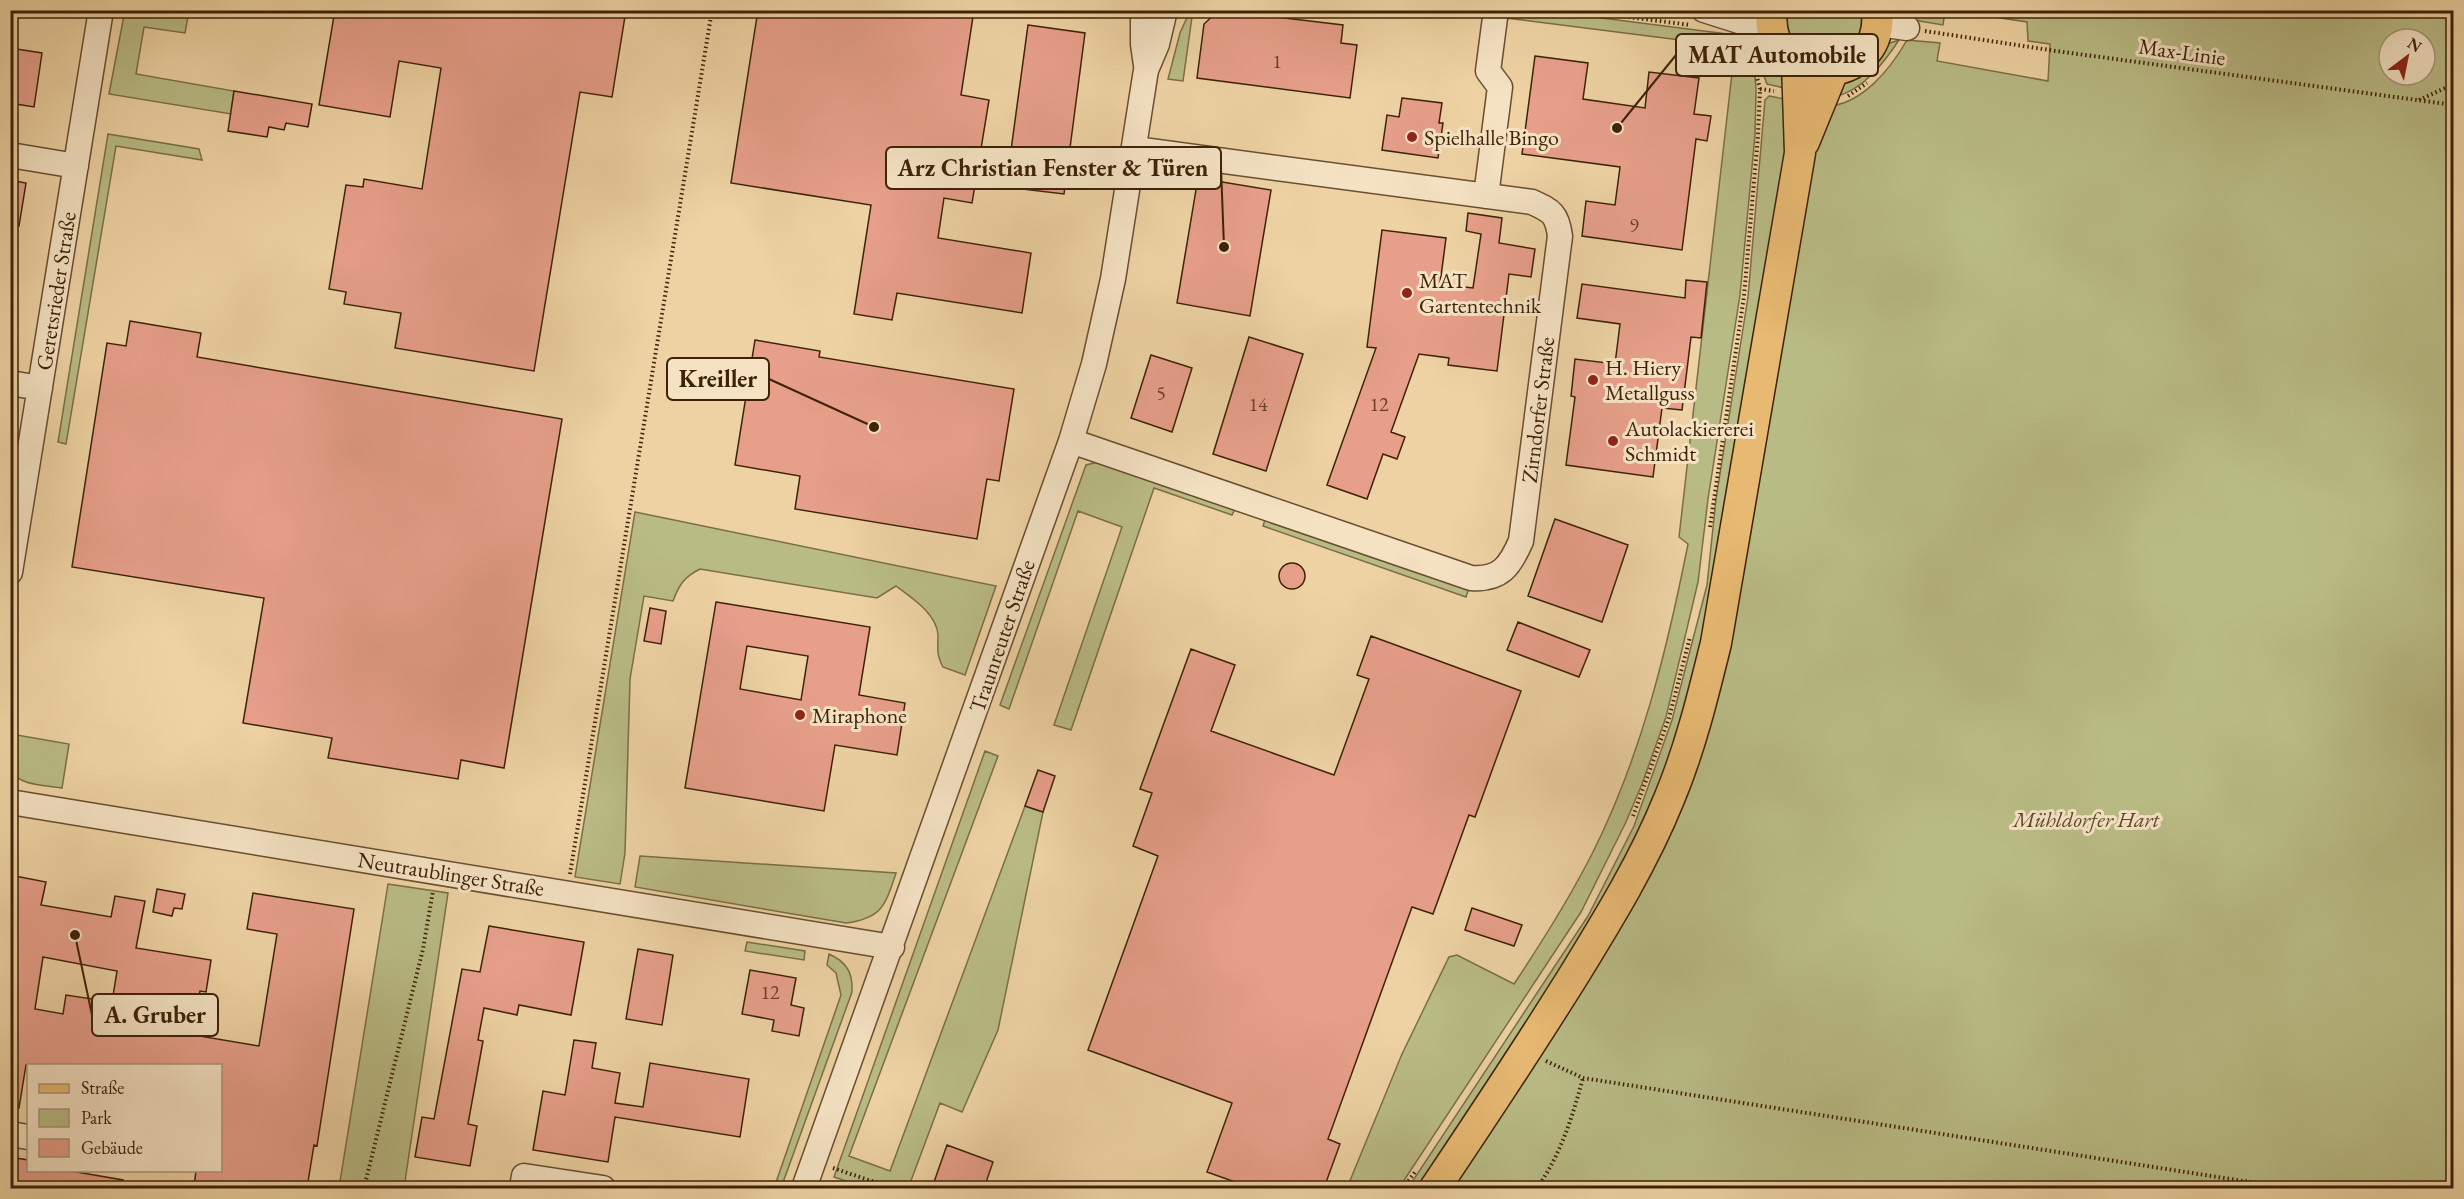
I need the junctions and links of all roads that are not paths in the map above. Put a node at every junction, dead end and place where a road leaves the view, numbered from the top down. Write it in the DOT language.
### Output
graph roads {
  1 [pos="101,10"];
  2 [pos="1143,10"];
  3 [pos="1165,10"];
  4 [pos="1175,10"];
  5 [pos="1496,10"];
  6 [pos="1877,17"];
  7 [pos="1703,19"];
  8 [pos="1773,24"];
  9 [pos="1907,28"];
  10 [pos="1157,44"];
  11 [pos="1797,64"];
  12 [pos="1146,70"];
  13 [pos="1833,71"];
  14 [pos="1135,149"];
  15 [pos="1800,153"];
  16 [pos="10,155"];
  17 [pos="76,166"];
  18 [pos="1486,196"];
  19 [pos="10,383"];
  20 [pos="40,388"];
  21 [pos="1071,441"];
  22 [pos="10,572"];
  23 [pos="10,802"];
  24 [pos="892,947"];
  25 [pos="10,1134"];
  26 [pos="27,1137"];
  27 [pos="1426,1179"];
  28 [pos="522,1188"];
  29 [pos="603,1188"];
  30 [pos="804,1188"];
  1 -- 17 [label="street, Geretsrieder Straße"];
  2 -- 12 [label="street, Traunreuter Straße"];
  3 -- 10 [label="street, Traunreuter Straße"];
  4 -- 10 [label="street, Traunreuter Straße"];
  5 -- 18 [label="street"];
  6 -- 9 [label="street"];
  6 -- 13 [label="main road"];
  7 -- 8 [label="street"];
  8 -- 11 [label="main road"];
  10 -- 12 [label="street, Traunreuter Straße"];
  11 -- 13 [label="main road"];
  11 -- 15 [label="main road"];
  12 -- 14 [label="street, Traunreuter Straße"];
  13 -- 15 [label="main road"];
  14 -- 18 [label="street, Zirndorfer Straße"];
  14 -- 21 [label="street, Traunreuter Straße"];
  15 -- 27 [label="main road"];
  16 -- 17 [label="street"];
  17 -- 20 [label="street, Geretsrieder Straße"];
  18 -- 21 [label="street, Zirndorfer Straße"];
  19 -- 20 [label="street"];
  20 -- 22 [label="street, Geretsrieder Straße"];
  21 -- 24 [label="street, Traunreuter Straße"];
  23 -- 24 [label="street, Neutraublinger Straße"];
  24 -- 30 [label="street, Traunreuter Straße"];
  25 -- 26 [label="street"];
  28 -- 29 [label="street"];
}
